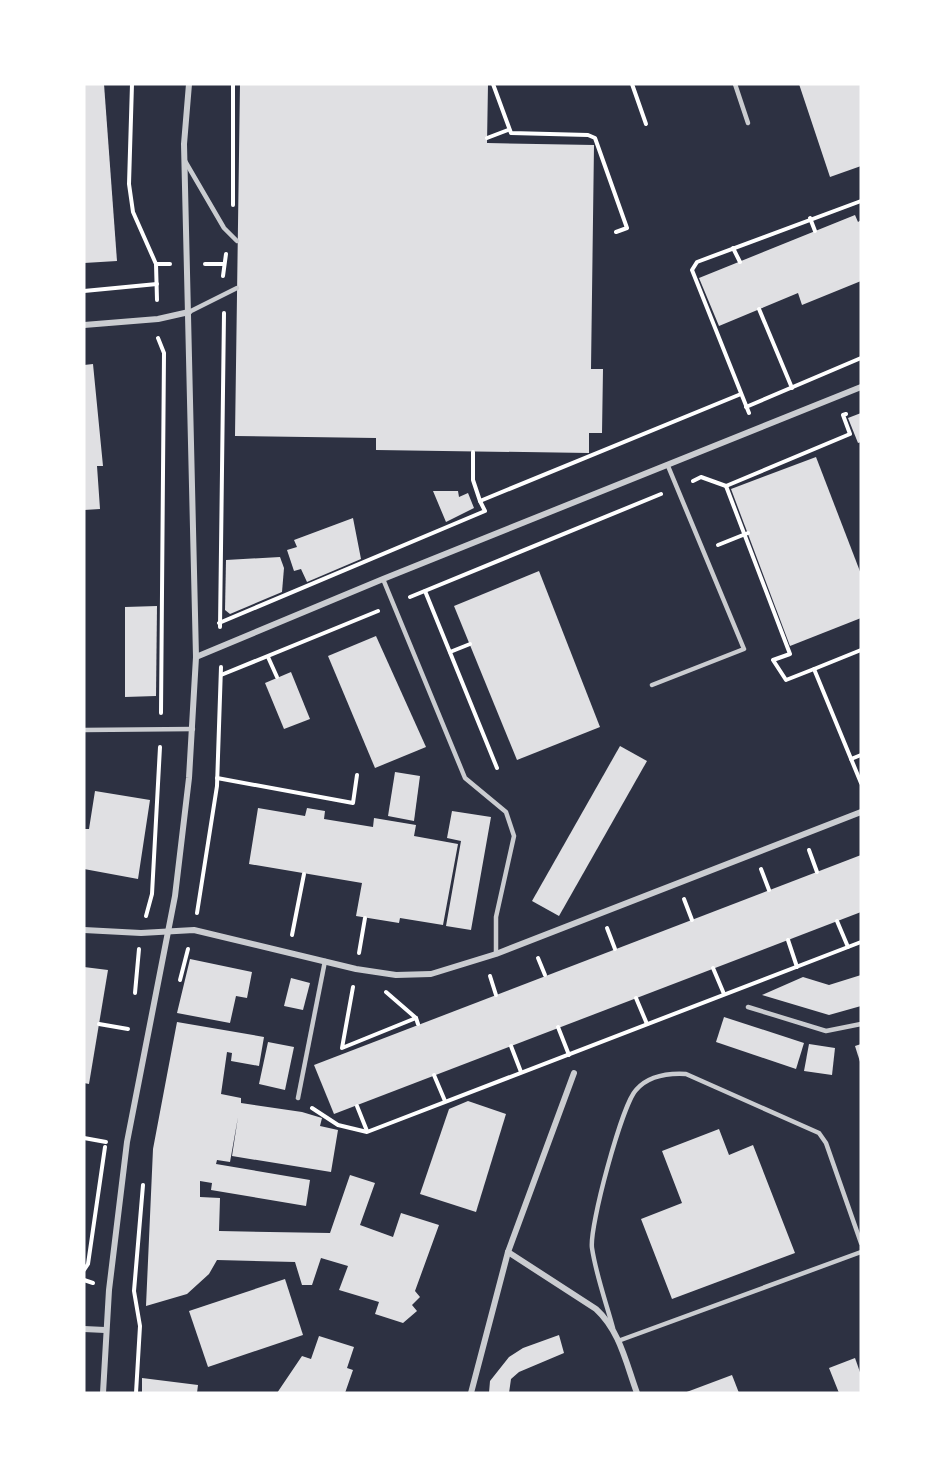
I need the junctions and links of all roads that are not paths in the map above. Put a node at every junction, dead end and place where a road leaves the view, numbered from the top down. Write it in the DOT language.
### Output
graph roads {
  1 [pos="189,84"];
  2 [pos="735,84"];
  3 [pos="748,123"];
  4 [pos="184,161"];
  5 [pos="235,239"];
  6 [pos="237,288"];
  7 [pos="189,312"];
  8 [pos="84,325"];
  9 [pos="861,387"];
  10 [pos="668,466"];
  11 [pos="383,579"];
  12 [pos="196,657"];
  13 [pos="652,685"];
  14 [pos="193,729"];
  15 [pos="84,730"];
  16 [pos="861,812"];
  17 [pos="84,930"];
  18 [pos="168,931"];
  19 [pos="496,954"];
  20 [pos="325,961"];
  21 [pos="748,1007"];
  22 [pos="861,1024"];
  23 [pos="574,1073"];
  24 [pos="298,1098"];
  25 [pos="861,1243"];
  26 [pos="508,1252"];
  27 [pos="861,1252"];
  28 [pos="614,1328"];
  29 [pos="84,1329"];
  30 [pos="105,1330"];
  31 [pos="618,1341"];
  32 [pos="103,1393"];
  33 [pos="471,1393"];
  34 [pos="637,1393"];
  1 -- 4 [label="street"];
  2 -- 3 [label="lane"];
  4 -- 5 [label="lane"];
  4 -- 7 [label="street"];
  6 -- 7 [label="lane"];
  7 -- 8 [label="street"];
  7 -- 12 [label="street"];
  9 -- 10 [label="street"];
  10 -- 11 [label="street"];
  10 -- 13 [label="lane"];
  11 -- 12 [label="street"];
  11 -- 19 [label="lane"];
  12 -- 14 [label="street"];
  14 -- 15 [label="lane"];
  14 -- 18 [label="street"];
  16 -- 19 [label="street"];
  17 -- 18 [label="street"];
  18 -- 20 [label="street"];
  18 -- 30 [label="street"];
  19 -- 20 [label="street"];
  20 -- 24 [label="lane"];
  21 -- 22 [label="lane"];
  23 -- 26 [label="street"];
  25 -- 28 [label="lane"];
  26 -- 28 [label="street"];
  26 -- 33 [label="street"];
  27 -- 31 [label="lane"];
  28 -- 31 [label="street"];
  29 -- 30 [label="street"];
  30 -- 32 [label="street"];
  31 -- 34 [label="street"];
}
